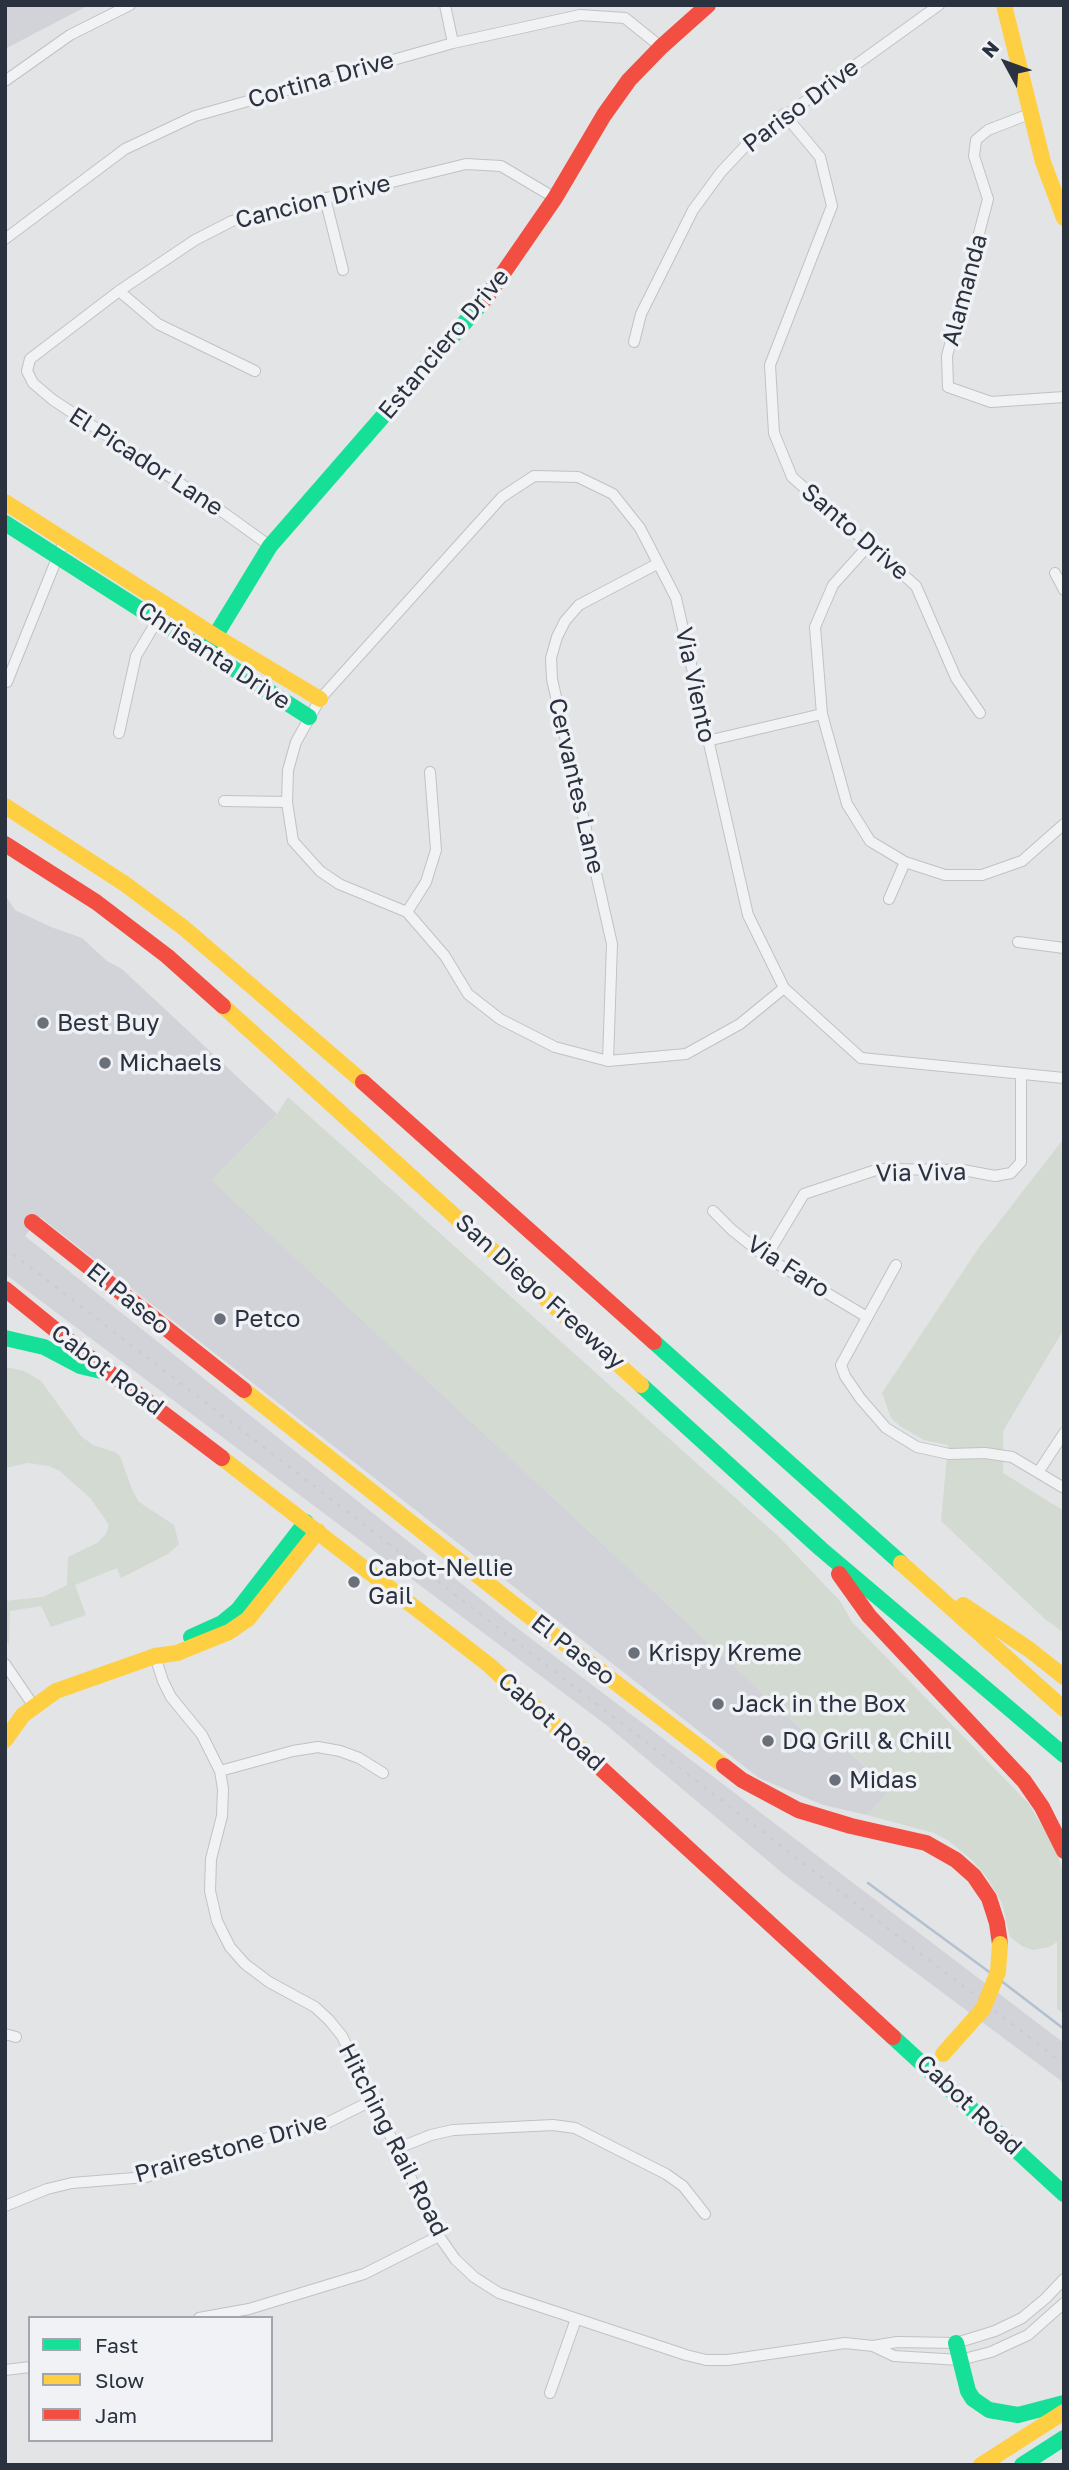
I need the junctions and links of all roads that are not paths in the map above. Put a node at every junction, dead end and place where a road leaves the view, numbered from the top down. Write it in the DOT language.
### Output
graph roads {
  1 [pos="130,5"];
  2 [pos="445,5"];
  3 [pos="708,5"];
  4 [pos="939,5"];
  5 [pos="1004,5"];
  6 [pos="453,43"];
  7 [pos="661,47"];
  8 [pos="5,81"];
  9 [pos="1032,113"];
  10 [pos="785,114"];
  11 [pos="325,198"];
  12 [pos="555,198"];
  13 [pos="1064,218"];
  14 [pos="5,239"];
  15 [pos="343,270"];
  16 [pos="119,291"];
  17 [pos="634,342"];
  18 [pos="27,371"];
  19 [pos="255,371"];
  20 [pos="1064,397"];
  21 [pos="5,502"];
  22 [pos="5,523"];
  23 [pos="64,541"];
  24 [pos="867,545"];
  25 [pos="271,546"];
  26 [pos="58,557"];
  27 [pos="657,564"];
  28 [pos="1055,573"];
  29 [pos="1064,590"];
  30 [pos="158,619"];
  31 [pos="215,636"];
  32 [pos="206,651"];
  33 [pos="6,681"];
  34 [pos="320,699"];
  35 [pos="980,713"];
  36 [pos="822,714"];
  37 [pos="309,717"];
  38 [pos="120,733"];
  39 [pos="707,741"];
  40 [pos="429,772"];
  41 [pos="224,801"];
  42 [pos="287,802"];
  43 [pos="5,806"];
  44 [pos="1064,824"];
  45 [pos="5,844"];
  46 [pos="905,862"];
  47 [pos="889,899"];
  48 [pos="407,912"];
  49 [pos="1018,942"];
  50 [pos="1064,948"];
  51 [pos="784,988"];
  52 [pos="608,1061"];
  53 [pos="1021,1074"];
  54 [pos="1064,1078"];
  55 [pos="713,1211"];
  56 [pos="32,1222"];
  57 [pos="766,1257"];
  58 [pos="896,1265"];
  59 [pos="5,1289"];
  60 [pos="867,1317"];
  61 [pos="5,1338"];
  62 [pos="110,1374"];
  63 [pos="1064,1433"];
  64 [pos="1039,1471"];
  65 [pos="1064,1488"];
  66 [pos="312,1527"];
  67 [pos="821,1549"];
  68 [pos="897,1560"];
  69 [pos="155,1656"];
  70 [pos="5,1664"];
  71 [pos="1064,1677"];
  72 [pos="33,1705"];
  73 [pos="1064,1709"];
  74 [pos="5,1740"];
  75 [pos="1064,1755"];
  76 [pos="220,1771"];
  77 [pos="383,1773"];
  78 [pos="1064,1851"];
  79 [pos="930,2069"];
  80 [pos="373,2101"];
  81 [pos="396,2149"];
  82 [pos="1064,2194"];
  83 [pos="5,2206"];
  84 [pos="705,2214"];
  85 [pos="439,2236"];
  86 [pos="1064,2279"];
  87 [pos="1064,2303"];
  88 [pos="210,2316"];
  89 [pos="576,2319"];
  90 [pos="956,2343"];
  91 [pos="873,2346"];
  92 [pos="960,2360"];
  93 [pos="28,2367"];
  94 [pos="5,2370"];
  95 [pos="550,2393"];
  96 [pos="1064,2403"];
  97 [pos="1064,2412"];
  98 [pos="1064,2438"];
  99 [pos="981,2465"];
  100 [pos="1022,2465"];
  1 -- 8 [label="street"];
  2 -- 6 [label="street"];
  3 -- 7 [label="main road, Estanciero Drive"];
  4 -- 10 [label="street, Pariso Drive"];
  5 -- 9 [label="main road"];
  6 -- 7 [label="street, Cortina Drive"];
  6 -- 14 [label="street, Cortina Drive"];
  7 -- 12 [label="main road, Estanciero Drive"];
  9 -- 13 [label="main road"];
  9 -- 20 [label="street, Alamanda"];
  10 -- 17 [label="street, Pariso Drive"];
  10 -- 24 [label="street, Santo Drive"];
  11 -- 12 [label="street, Cancion Drive"];
  11 -- 15 [label="street"];
  11 -- 16 [label="street, Cancion Drive"];
  12 -- 25 [label="main road, Estanciero Drive"];
  16 -- 18 [label="street, Cancion Drive"];
  16 -- 19 [label="street"];
  18 -- 25 [label="street, El Picador Lane"];
  21 -- 23 [label="main road, Chrisanta Drive"];
  22 -- 26 [label="main road, Chrisanta Drive"];
  23 -- 26 [label="street"];
  23 -- 31 [label="main road, Chrisanta Drive"];
  24 -- 35 [label="street, Santo Drive"];
  24 -- 36 [label="street"];
  25 -- 31 [label="main road, Estanciero Drive"];
  26 -- 30 [label="main road, Chrisanta Drive"];
  26 -- 33 [label="street"];
  27 -- 34 [label="street, Via Viento"];
  27 -- 39 [label="street, Via Viento"];
  27 -- 52 [label="street, Cervantes Lane"];
  28 -- 29 [label="street"];
  30 -- 32 [label="main road, Chrisanta Drive"];
  30 -- 38 [label="street"];
  31 -- 32 [label="main road, Estanciero Drive"];
  31 -- 34 [label="main road, Chrisanta Drive"];
  32 -- 37 [label="main road, Chrisanta Drive"];
  34 -- 37 [label="street, Via Viento"];
  36 -- 39 [label="street"];
  36 -- 46 [label="street"];
  37 -- 42 [label="street, Chrisanta Drive"];
  39 -- 51 [label="street, Via Viento"];
  40 -- 48 [label="street"];
  41 -- 42 [label="street"];
  42 -- 48 [label="street, Chrisanta Drive"];
  43 -- 68 [label="main road, San Diego Freeway"];
  44 -- 46 [label="street"];
  45 -- 67 [label="main road, San Diego Freeway"];
  46 -- 47 [label="street"];
  48 -- 52 [label="street, Chrisanta Drive"];
  49 -- 50 [label="street"];
  51 -- 52 [label="street, Chrisanta Drive"];
  51 -- 53 [label="street, Via Viento"];
  53 -- 54 [label="street, Via Viento"];
  53 -- 57 [label="street, Via Viva"];
  55 -- 57 [label="street, Via Faro"];
  56 -- 79 [label="main road, El Paseo, bridge"];
  57 -- 60 [label="street, Via Faro"];
  58 -- 60 [label="street"];
  59 -- 62 [label="main road, Cabot Road"];
  60 -- 64 [label="street"];
  61 -- 62 [label="main road"];
  62 -- 66 [label="main road, Cabot Road"];
  63 -- 64 [label="street"];
  64 -- 65 [label="street"];
  66 -- 69 [label="main road"];
  66 -- 79 [label="main road, Cabot Road"];
  67 -- 75 [label="main road, San Diego Freeway"];
  67 -- 78 [label="main road"];
  68 -- 71 [label="main road"];
  68 -- 73 [label="main road, San Diego Freeway"];
  69 -- 72 [label="main road"];
  69 -- 76 [label="street, Hitching Rail Road"];
  70 -- 72 [label="street"];
  72 -- 74 [label="main road"];
  76 -- 77 [label="street"];
  76 -- 80 [label="street, Hitching Rail Road"];
  79 -- 82 [label="main road, Cabot Road"];
  80 -- 81 [label="street, Hitching Rail Road"];
  80 -- 83 [label="street, Prairestone Drive"];
  81 -- 84 [label="street"];
  81 -- 85 [label="street, Hitching Rail Road"];
  85 -- 88 [label="street"];
  85 -- 89 [label="street, Hitching Rail Road"];
  86 -- 90 [label="street, Hitching Rail Road"];
  87 -- 92 [label="street, Hitching Rail Road"];
  89 -- 91 [label="street, Hitching Rail Road"];
  89 -- 95 [label="street"];
  90 -- 91 [label="street, Hitching Rail Road"];
  90 -- 92 [label="main road"];
  91 -- 92 [label="street, Hitching Rail Road"];
  92 -- 96 [label="main road"];
  93 -- 94 [label="street"];
  97 -- 99 [label="main road"];
  98 -- 100 [label="main road"];
}
